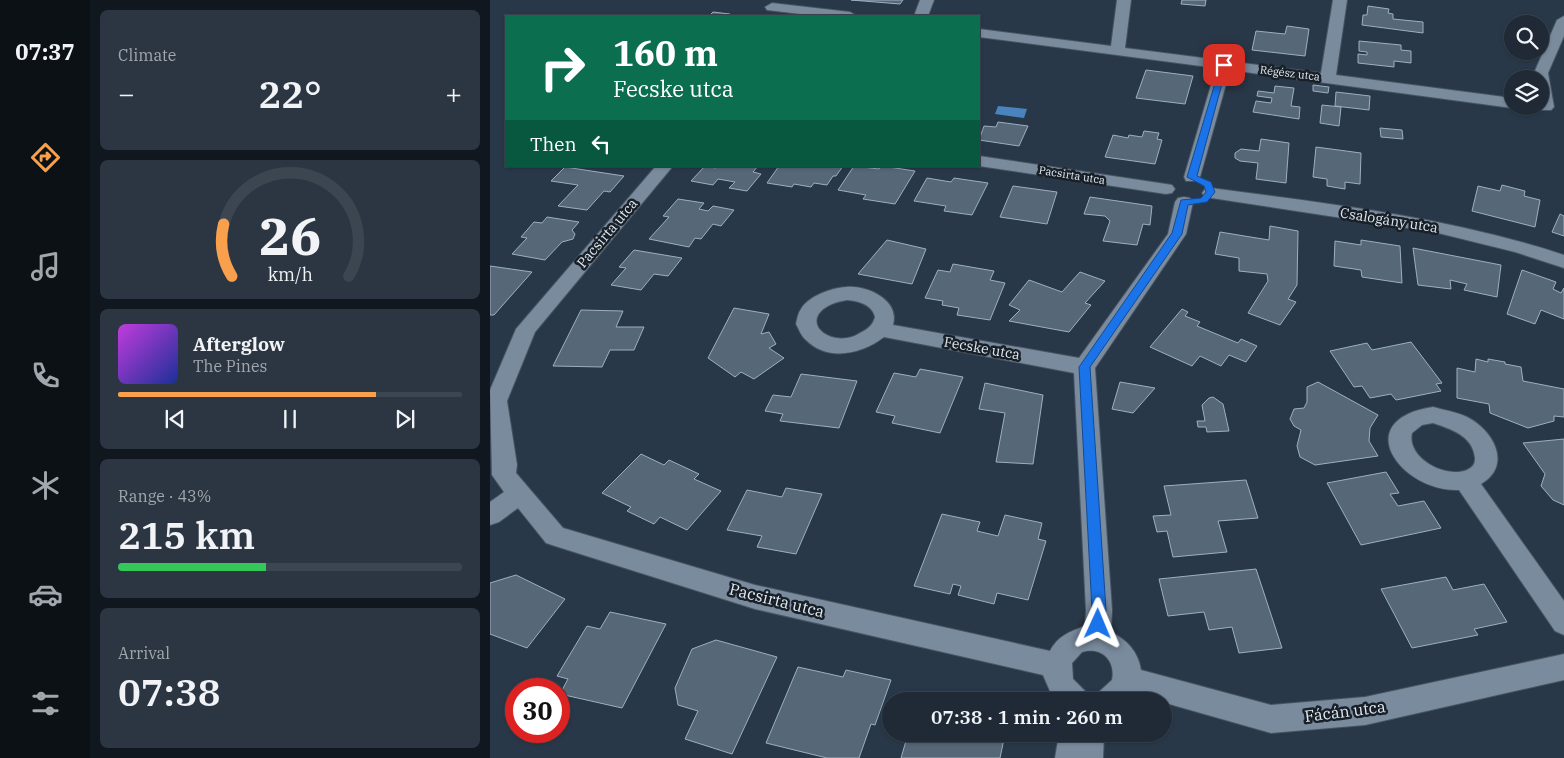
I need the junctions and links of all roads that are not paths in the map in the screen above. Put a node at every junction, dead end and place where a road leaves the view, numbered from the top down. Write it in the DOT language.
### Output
graph roads {
  1 [pos="927,0"];
  2 [pos="1124,0"];
  3 [pos="1340,0"];
  4 [pos="772,7"];
  5 [pos="841,15"];
  6 [pos="921,15"];
  7 [pos="1564,20"];
  8 [pos="980,33"];
  9 [pos="1118,51"];
  10 [pos="1224,65"];
  11 [pos="1542,70"];
  12 [pos="1328,78"];
  13 [pos="1504,102"];
  14 [pos="1549,108"];
  15 [pos="1564,109"];
  16 [pos="980,160"];
  17 [pos="664,167"];
  18 [pos="1192,177"];
  19 [pos="1166,188"];
  20 [pos="1211,192"];
  21 [pos="1184,202"];
  22 [pos="1564,262"];
  23 [pos="879,329"];
  24 [pos="1084,367"];
  25 [pos="498,467"];
  26 [pos="1465,480"];
  27 [pos="520,494"];
  28 [pos="490,515"];
  29 [pos="1564,622"];
  30 [pos="1097,639"];
  31 [pos="1056,664"];
  32 [pos="1564,667"];
  33 [pos="1127,679"];
  34 [pos="1064,692"];
  35 [pos="1121,692"];
  36 [pos="1072,742"];
  37 [pos="1089,742"];
  38 [pos="1070,758"];
  39 [pos="1088,758"];
  1 -- 6 [label="street"];
  2 -- 9 [label="street"];
  3 -- 12 [label="street"];
  4 -- 5 [label="street"];
  7 -- 11 [label="street"];
  8 -- 9 [label="street, Régész utca"];
  9 -- 10 [label="street, Régész utca"];
  10 -- 12 [label="street, Régész utca"];
  10 -- 18 [label="street"];
  12 -- 13 [label="street, Régész utca"];
  14 -- 15 [label="street"];
  16 -- 19 [label="street, Pacsirta utca"];
  17 -- 25 [label="street, Pacsirta utca"];
  18 -- 19 [label="street"];
  18 -- 20 [label="street"];
  19 -- 21 [label="street"];
  20 -- 21 [label="street"];
  20 -- 22 [label="street, Csalogány utca"];
  21 -- 24 [label="street"];
  23 -- 24 [label="street, Fecske utca"];
  24 -- 30 [label="street"];
  25 -- 27 [label="street, Pacsirta utca"];
  26 -- 29 [label="street"];
  27 -- 28 [label="street"];
  27 -- 31 [label="street, Pacsirta utca"];
  30 -- 31 [label="street"];
  30 -- 33 [label="street"];
  31 -- 34 [label="street"];
  32 -- 33 [label="street, Fácán utca"];
  33 -- 35 [label="street"];
  36 -- 38 [label="street"];
  37 -- 39 [label="street"];
}
